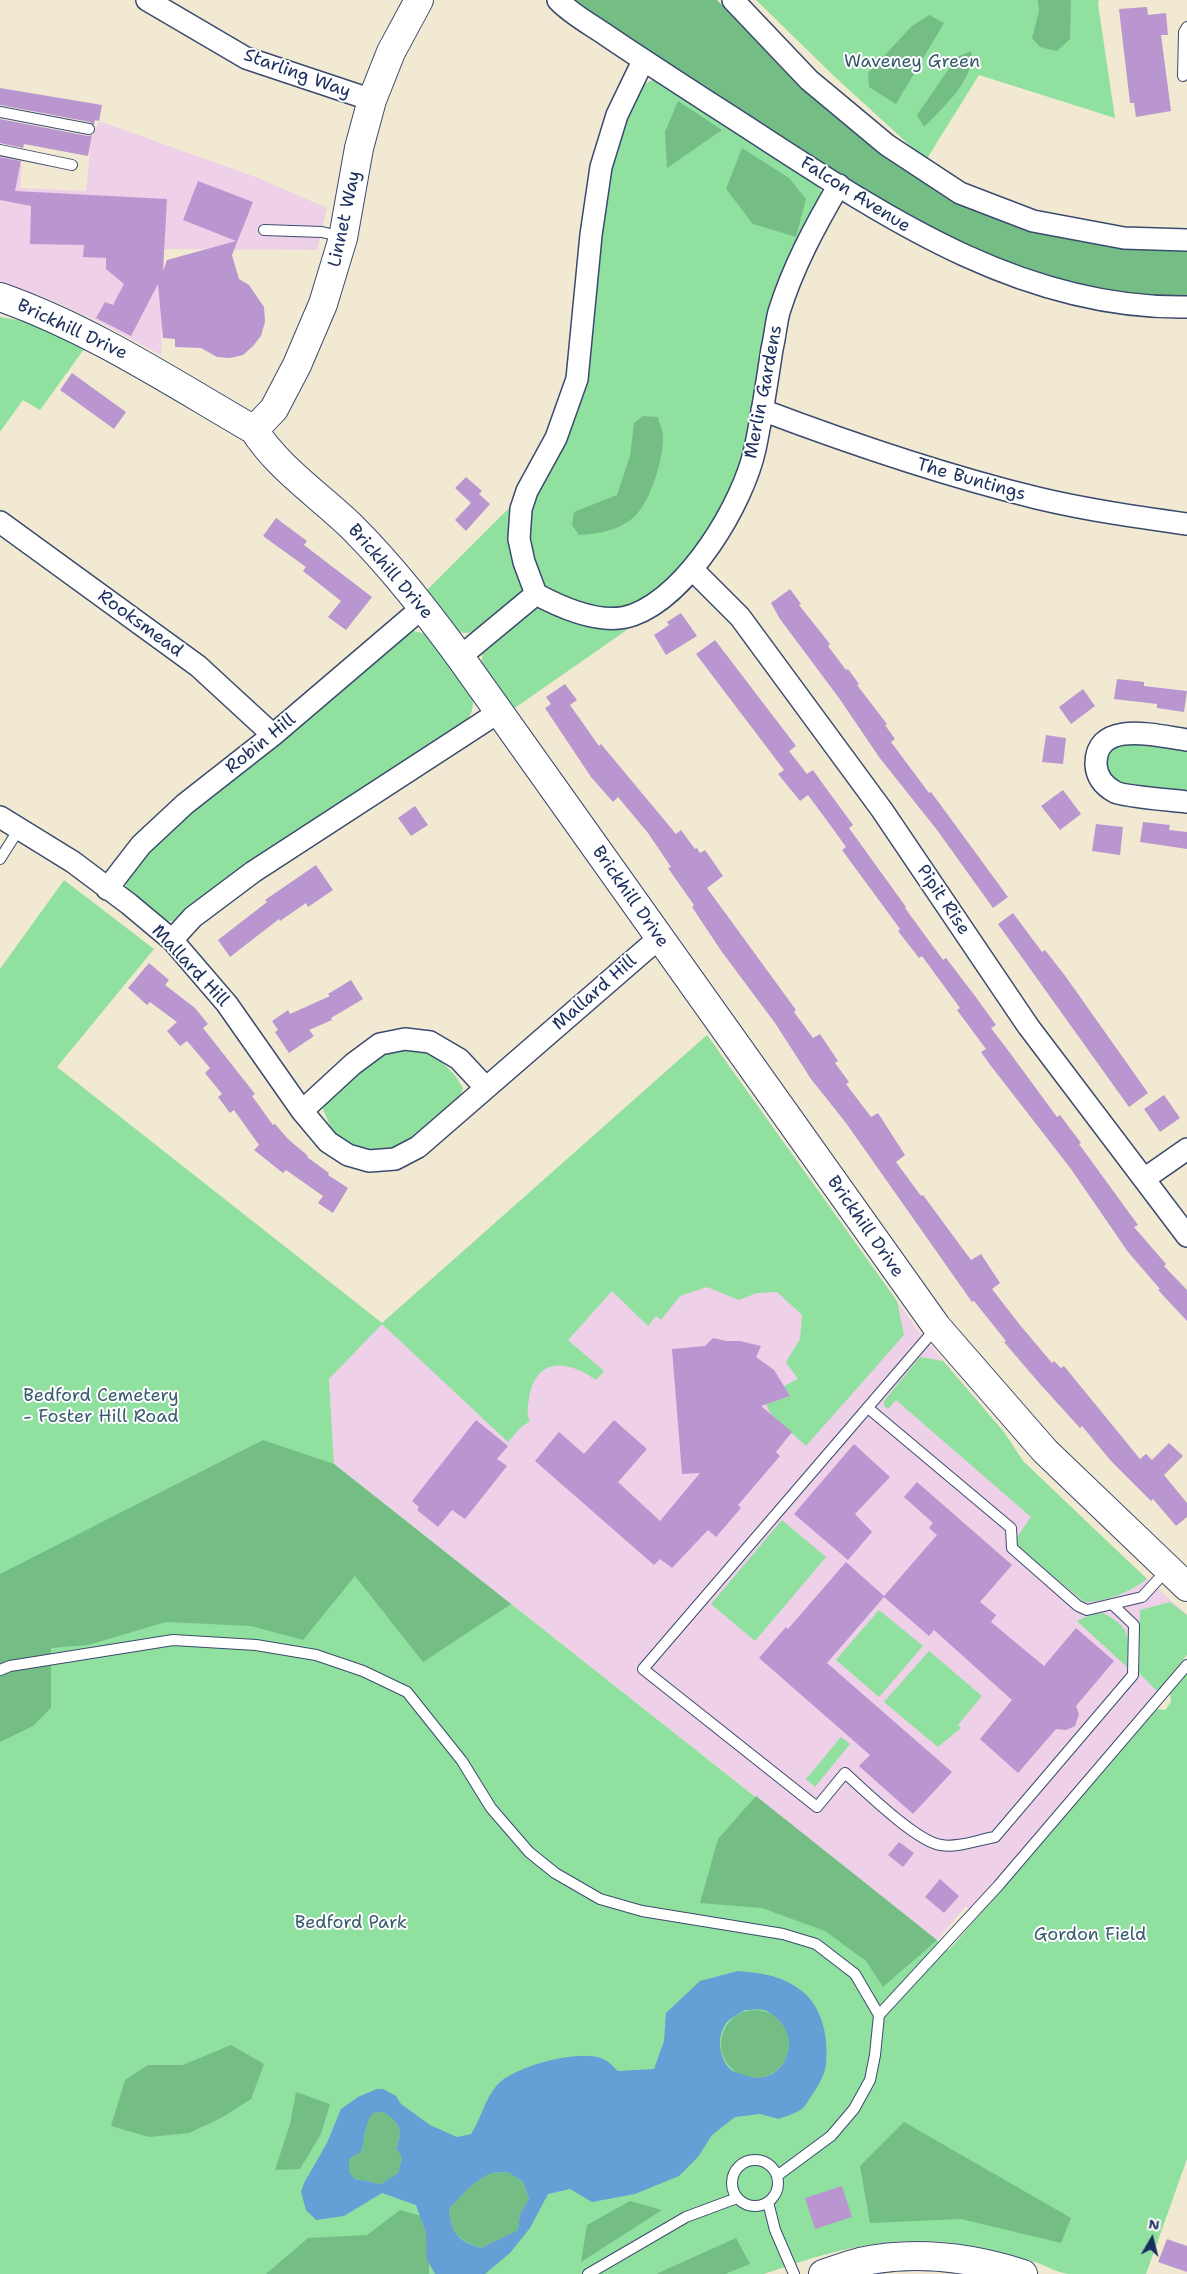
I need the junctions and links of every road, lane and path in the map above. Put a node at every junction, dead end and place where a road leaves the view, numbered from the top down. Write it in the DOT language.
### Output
graph roads {
  1 [pos="147,0"];
  2 [pos="420,0"];
  3 [pos="558,0"];
  4 [pos="733,0"];
  5 [pos="1187,27"];
  6 [pos="643,61"];
  7 [pos="1183,76"];
  8 [pos="372,100"];
  9 [pos="0,112"];
  10 [pos="89,129"];
  11 [pos="0,150"];
  12 [pos="72,165"];
  13 [pos="839,185"];
  14 [pos="264,230"];
  15 [pos="343,238"];
  16 [pos="1187,240"];
  17 [pos="0,297"];
  18 [pos="1187,307"];
  19 [pos="762,410"];
  20 [pos="254,430"];
  21 [pos="0,522"];
  22 [pos="1187,524"];
  23 [pos="692,569"];
  24 [pos="536,594"];
  25 [pos="423,607"];
  26 [pos="460,657"];
  27 [pos="499,712"];
  28 [pos="273,735"];
  29 [pos="1187,740"];
  30 [pos="1187,802"];
  31 [pos="0,817"];
  32 [pos="19,829"];
  33 [pos="0,859"];
  34 [pos="108,889"];
  35 [pos="659,938"];
  36 [pos="172,940"];
  37 [pos="486,1088"];
  38 [pos="302,1111"];
  39 [pos="1187,1149"];
  40 [pos="1144,1180"];
  41 [pos="1187,1236"];
  42 [pos="937,1327"];
  43 [pos="868,1408"];
  44 [pos="1177,1579"];
  45 [pos="1112,1604"];
  46 [pos="1187,1665"];
  47 [pos="0,1670"];
  48 [pos="879,2015"];
  49 [pos="777,2176"];
  50 [pos="737,2198"];
  51 [pos="768,2202"];
  52 [pos="588,2274"];
  53 [pos="794,2274"];
  54 [pos="824,2274"];
  55 [pos="1023,2274"];
  1 -- 8 [label="street, Starling Way"];
  2 -- 8 [label="street, Linnet Way"];
  3 -- 6 [label="street, Falcon Avenue"];
  4 -- 16 [label="street"];
  5 -- 7 [label="lane"];
  6 -- 13 [label="street, Falcon Avenue"];
  6 -- 24 [label="street"];
  8 -- 15 [label="street, Linnet Way"];
  9 -- 10 [label="lane"];
  11 -- 12 [label="lane"];
  13 -- 18 [label="street, Falcon Avenue"];
  13 -- 19 [label="street, Merlin Gardens"];
  14 -- 15 [label="lane"];
  15 -- 20 [label="street, Linnet Way"];
  17 -- 20 [label="street, Brickhill Drive"];
  19 -- 22 [label="street, The Buntings"];
  19 -- 23 [label="street, Merlin Gardens"];
  20 -- 25 [label="street, Brickhill Drive"];
  21 -- 28 [label="street, Rooksmead"];
  23 -- 24 [label="street, Merlin Gardens"];
  23 -- 40 [label="street, Pipit Rise"];
  24 -- 26 [label="street"];
  25 -- 26 [label="street, Brickhill Drive"];
  25 -- 28 [label="street, Robin Hill"];
  26 -- 27 [label="street, Brickhill Drive"];
  27 -- 35 [label="street, Brickhill Drive"];
  27 -- 36 [label="street"];
  28 -- 34 [label="street, Robin Hill"];
  29 -- 30 [label="street"];
  31 -- 32 [label="street, Mallard Hill"];
  32 -- 33 [label="lane"];
  32 -- 34 [label="street, Mallard Hill"];
  34 -- 36 [label="street, Mallard Hill"];
  35 -- 37 [label="street, Mallard Hill"];
  35 -- 42 [label="street, Brickhill Drive"];
  36 -- 38 [label="street, Mallard Hill"];
  37 -- 38 [label="street"];
  37 -- 38 [label="street, Mallard Hill"];
  39 -- 40 [label="street"];
  40 -- 41 [label="street, Pipit Rise"];
  42 -- 43 [label="lane"];
  42 -- 44 [label="street, Brickhill Drive"];
  43 -- 45 [label="lane"];
  43 -- 45 [label="lane"];
  44 -- 45 [label="lane"];
  46 -- 48 [label="lane"];
  47 -- 48 [label="lane"];
  48 -- 49 [label="lane"];
  49 -- 50 [label="lane"];
  49 -- 51 [label="lane"];
  50 -- 51 [label="lane"];
  50 -- 52 [label="lane"];
  51 -- 53 [label="lane"];
  54 -- 55 [label="street"];
}
